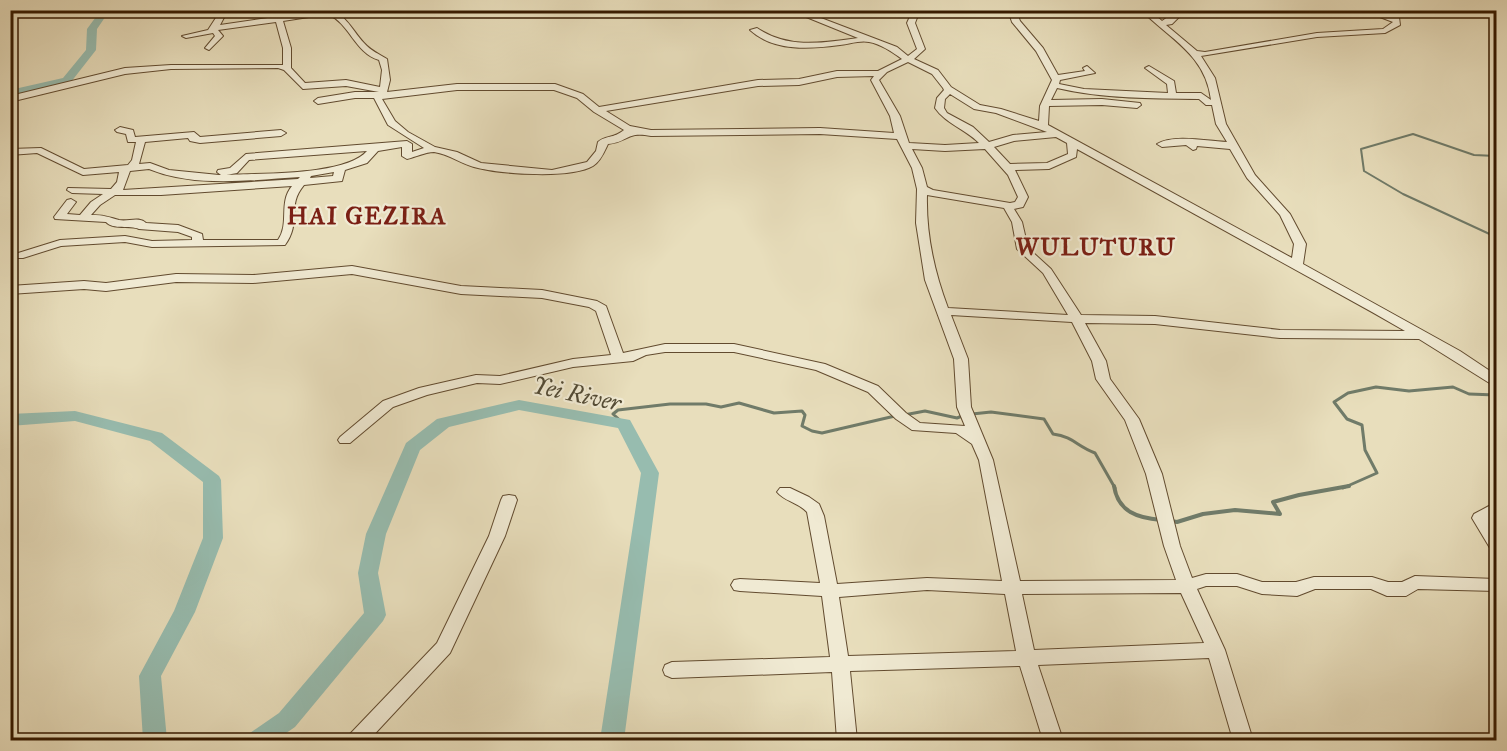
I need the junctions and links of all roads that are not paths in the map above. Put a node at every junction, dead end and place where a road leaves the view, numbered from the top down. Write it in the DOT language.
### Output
graph roads {
  1 [pos="225,10"];
  2 [pos="792,10"];
  3 [pos="917,10"];
  4 [pos="1012,10"];
  5 [pos="1144,10"];
  6 [pos="1183,10"];
  7 [pos="326,11"];
  8 [pos="1375,12"];
  9 [pos="279,19"];
  10 [pos="1160,24"];
  11 [pos="215,27"];
  12 [pos="754,30"];
  13 [pos="188,32"];
  14 [pos="869,39"];
  15 [pos="208,48"];
  16 [pos="1195,53"];
  17 [pos="909,60"];
  18 [pos="287,67"];
  19 [pos="1087,68"];
  20 [pos="1149,68"];
  21 [pos="880,73"];
  22 [pos="1054,81"];
  23 [pos="947,87"];
  24 [pos="382,93"];
  25 [pos="1174,96"];
  26 [pos="10,99"];
  27 [pos="318,101"];
  28 [pos="1216,102"];
  29 [pos="1046,103"];
  30 [pos="1137,105"];
  31 [pos="597,110"];
  32 [pos="1043,126"];
  33 [pos="120,130"];
  34 [pos="639,131"];
  35 [pos="281,133"];
  36 [pos="1058,134"];
  37 [pos="141,140"];
  38 [pos="903,141"];
  39 [pos="1072,143"];
  40 [pos="1162,144"];
  41 [pos="987,146"];
  42 [pos="1234,146"];
  43 [pos="375,148"];
  44 [pos="432,149"];
  45 [pos="10,152"];
  46 [pos="1008,166"];
  47 [pos="128,168"];
  48 [pos="202,176"];
  49 [pos="301,177"];
  50 [pos="922,189"];
  51 [pos="72,190"];
  52 [pos="116,192"];
  53 [pos="71,202"];
  54 [pos="1010,206"];
  55 [pos="82,219"];
  56 [pos="197,244"];
  57 [pos="20,256"];
  58 [pos="1297,265"];
  59 [pos="10,290"];
  60 [pos="942,311"];
  61 [pos="1074,317"];
  62 [pos="1423,336"];
  63 [pos="618,357"];
  64 [pos="1494,383"];
  65 [pos="345,440"];
  66 [pos="978,441"];
  67 [pos="785,492"];
  68 [pos="509,500"];
  69 [pos="1497,513"];
  70 [pos="1497,544"];
  71 [pos="740,585"];
  72 [pos="1497,585"];
  73 [pos="1186,586"];
  74 [pos="1013,588"];
  75 [pos="831,590"];
  76 [pos="1216,650"];
  77 [pos="1027,659"];
  78 [pos="842,664"];
  79 [pos="672,670"];
  80 [pos="357,741"];
  81 [pos="847,741"];
  82 [pos="1053,741"];
  83 [pos="1243,741"];
  1 -- 11 [label="street"];
  2 -- 14 [label="street"];
  3 -- 17 [label="street"];
  4 -- 22 [label="street"];
  5 -- 10 [label="street"];
  6 -- 10 [label="street"];
  7 -- 9 [label="street"];
  7 -- 24 [label="street"];
  8 -- 16 [label="street"];
  9 -- 11 [label="street"];
  9 -- 18 [label="street"];
  10 -- 16 [label="street"];
  11 -- 13 [label="street"];
  11 -- 15 [label="street"];
  12 -- 14 [label="street"];
  14 -- 17 [label="street"];
  16 -- 28 [label="street"];
  17 -- 21 [label="street"];
  17 -- 23 [label="street"];
  18 -- 24 [label="street"];
  18 -- 26 [label="street"];
  19 -- 22 [label="street"];
  20 -- 25 [label="street"];
  21 -- 31 [label="street"];
  21 -- 38 [label="street"];
  22 -- 25 [label="street"];
  22 -- 29 [label="street"];
  23 -- 32 [label="street"];
  23 -- 41 [label="street"];
  24 -- 27 [label="street"];
  24 -- 31 [label="street"];
  24 -- 44 [label="street"];
  25 -- 28 [label="street"];
  28 -- 42 [label="street"];
  29 -- 30 [label="street"];
  29 -- 32 [label="street"];
  31 -- 34 [label="street"];
  32 -- 36 [label="street"];
  33 -- 37 [label="street"];
  34 -- 38 [label="street"];
  34 -- 44 [label="street"];
  35 -- 37 [label="street"];
  36 -- 39 [label="street"];
  36 -- 41 [label="street"];
  37 -- 47 [label="street"];
  38 -- 41 [label="street"];
  38 -- 50 [label="street"];
  39 -- 46 [label="street"];
  39 -- 58 [label="street"];
  40 -- 42 [label="street"];
  41 -- 46 [label="street"];
  42 -- 58 [label="street"];
  43 -- 44 [label="street"];
  43 -- 48 [label="street"];
  43 -- 49 [label="street"];
  45 -- 47 [label="street"];
  46 -- 54 [label="street"];
  47 -- 48 [label="street"];
  47 -- 52 [label="street"];
  48 -- 49 [label="street"];
  49 -- 52 [label="street"];
  49 -- 56 [label="street"];
  50 -- 54 [label="street"];
  50 -- 60 [label="street"];
  51 -- 52 [label="street"];
  52 -- 55 [label="street"];
  53 -- 55 [label="street"];
  54 -- 61 [label="street"];
  55 -- 56 [label="street"];
  56 -- 57 [label="street"];
  58 -- 62 [label="street"];
  59 -- 63 [label="street"];
  60 -- 61 [label="street"];
  60 -- 66 [label="street"];
  61 -- 62 [label="street"];
  61 -- 73 [label="street"];
  62 -- 64 [label="street"];
  63 -- 65 [label="street"];
  63 -- 66 [label="street"];
  66 -- 74 [label="street"];
  67 -- 75 [label="street"];
  68 -- 80 [label="street"];
  69 -- 70 [label="street"];
  71 -- 75 [label="street"];
  72 -- 73 [label="street"];
  73 -- 74 [label="street"];
  73 -- 76 [label="street"];
  74 -- 75 [label="street"];
  74 -- 77 [label="street"];
  75 -- 78 [label="street"];
  76 -- 77 [label="street"];
  76 -- 83 [label="street"];
  77 -- 78 [label="street"];
  77 -- 82 [label="street"];
  78 -- 79 [label="street"];
  78 -- 81 [label="street"];
}
